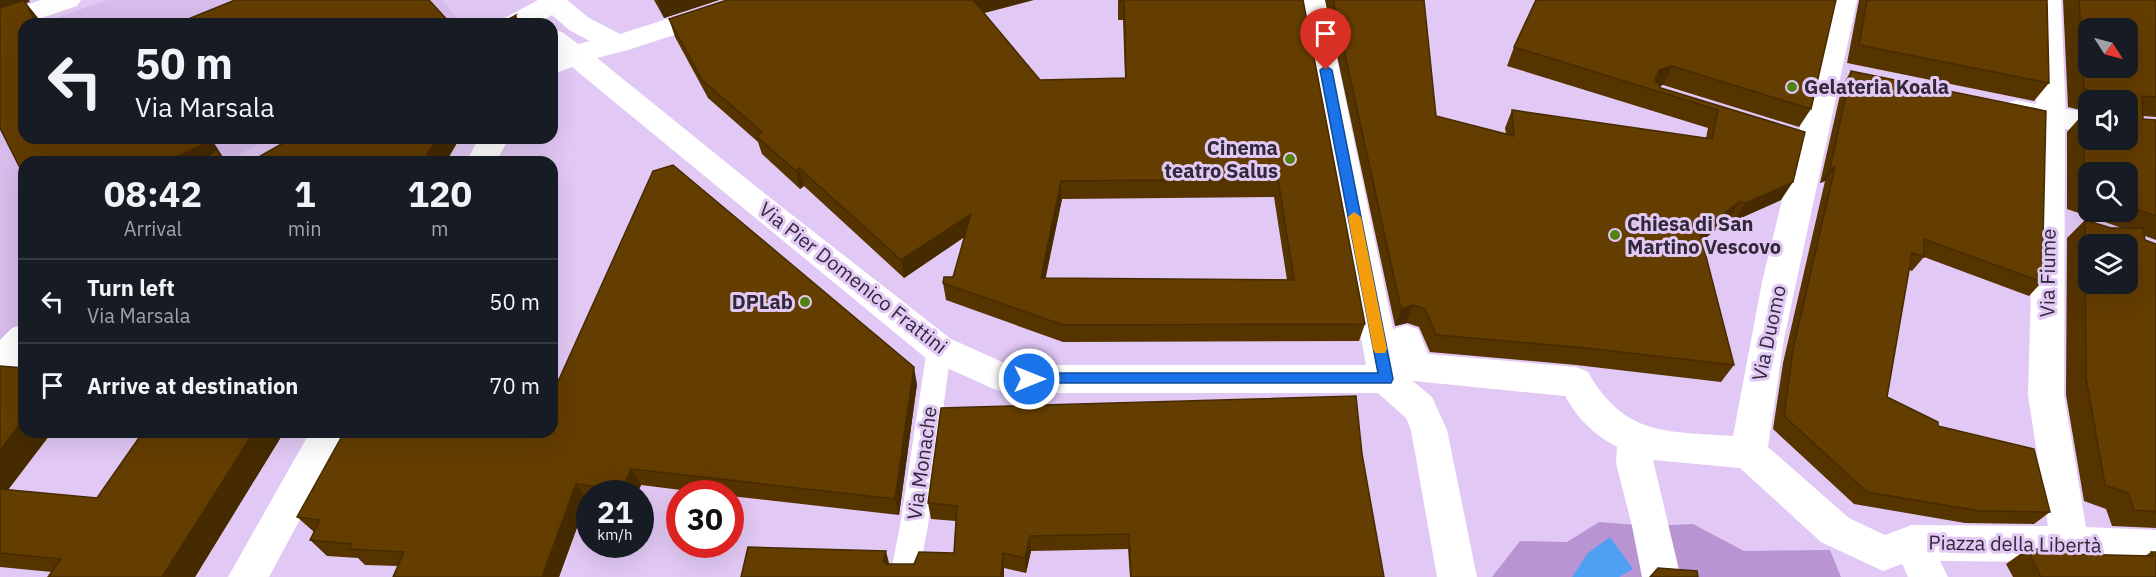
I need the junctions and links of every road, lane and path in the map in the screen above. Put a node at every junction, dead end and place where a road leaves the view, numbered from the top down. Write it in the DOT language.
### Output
graph roads {
  1 [pos="68,0"];
  2 [pos="754,0"];
  3 [pos="1312,0"];
  4 [pos="1844,0"];
  5 [pos="2048,0"];
  6 [pos="552,1"];
  7 [pos="521,16"];
  8 [pos="0,23"];
  9 [pos="618,44"];
  10 [pos="559,53"];
  11 [pos="1993,105"];
  12 [pos="2051,117"];
  13 [pos="2078,121"];
  14 [pos="2049,218"];
  15 [pos="2081,229"];
  16 [pos="1406,339"];
  17 [pos="18,344"];
  18 [pos="939,349"];
  19 [pos="0,363"];
  20 [pos="1386,379"];
  21 [pos="326,438"];
  22 [pos="1636,439"];
  23 [pos="1749,453"];
  24 [pos="1912,543"];
  25 [pos="2070,544"];
  26 [pos="2156,548"];
  27 [pos="1660,574"];
  28 [pos="248,577"];
  29 [pos="904,577"];
  30 [pos="1457,577"];
  31 [pos="1928,577"];
  1 -- 8 [label="street"];
  2 -- 9 [label="street"];
  3 -- 20 [label="street"];
  4 -- 23 [label="street, Via Duomo"];
  5 -- 12 [label="street, Via Fiume"];
  6 -- 7 [label="street"];
  6 -- 9 [label="street"];
  9 -- 10 [label="street"];
  10 -- 18 [label="street, Via Pier Domenico Frattini"];
  11 -- 12 [label="street"];
  12 -- 13 [label="street"];
  12 -- 14 [label="street, Via Fiume"];
  14 -- 15 [label="street"];
  14 -- 25 [label="street, Via Fiume"];
  16 -- 22 [label="street"];
  17 -- 19 [label="street"];
  18 -- 20 [label="street, Via Pier Domenico Frattini"];
  18 -- 29 [label="lane, Via Monache"];
  20 -- 30 [label="street"];
  21 -- 28 [label="street"];
  22 -- 23 [label="street"];
  22 -- 27 [label="street"];
  23 -- 24 [label="street"];
  24 -- 25 [label="street, Piazza della Libertà"];
  24 -- 31 [label="street, Piazza della Libertà"];
  25 -- 26 [label="street, Piazza della Libertà"];
}
